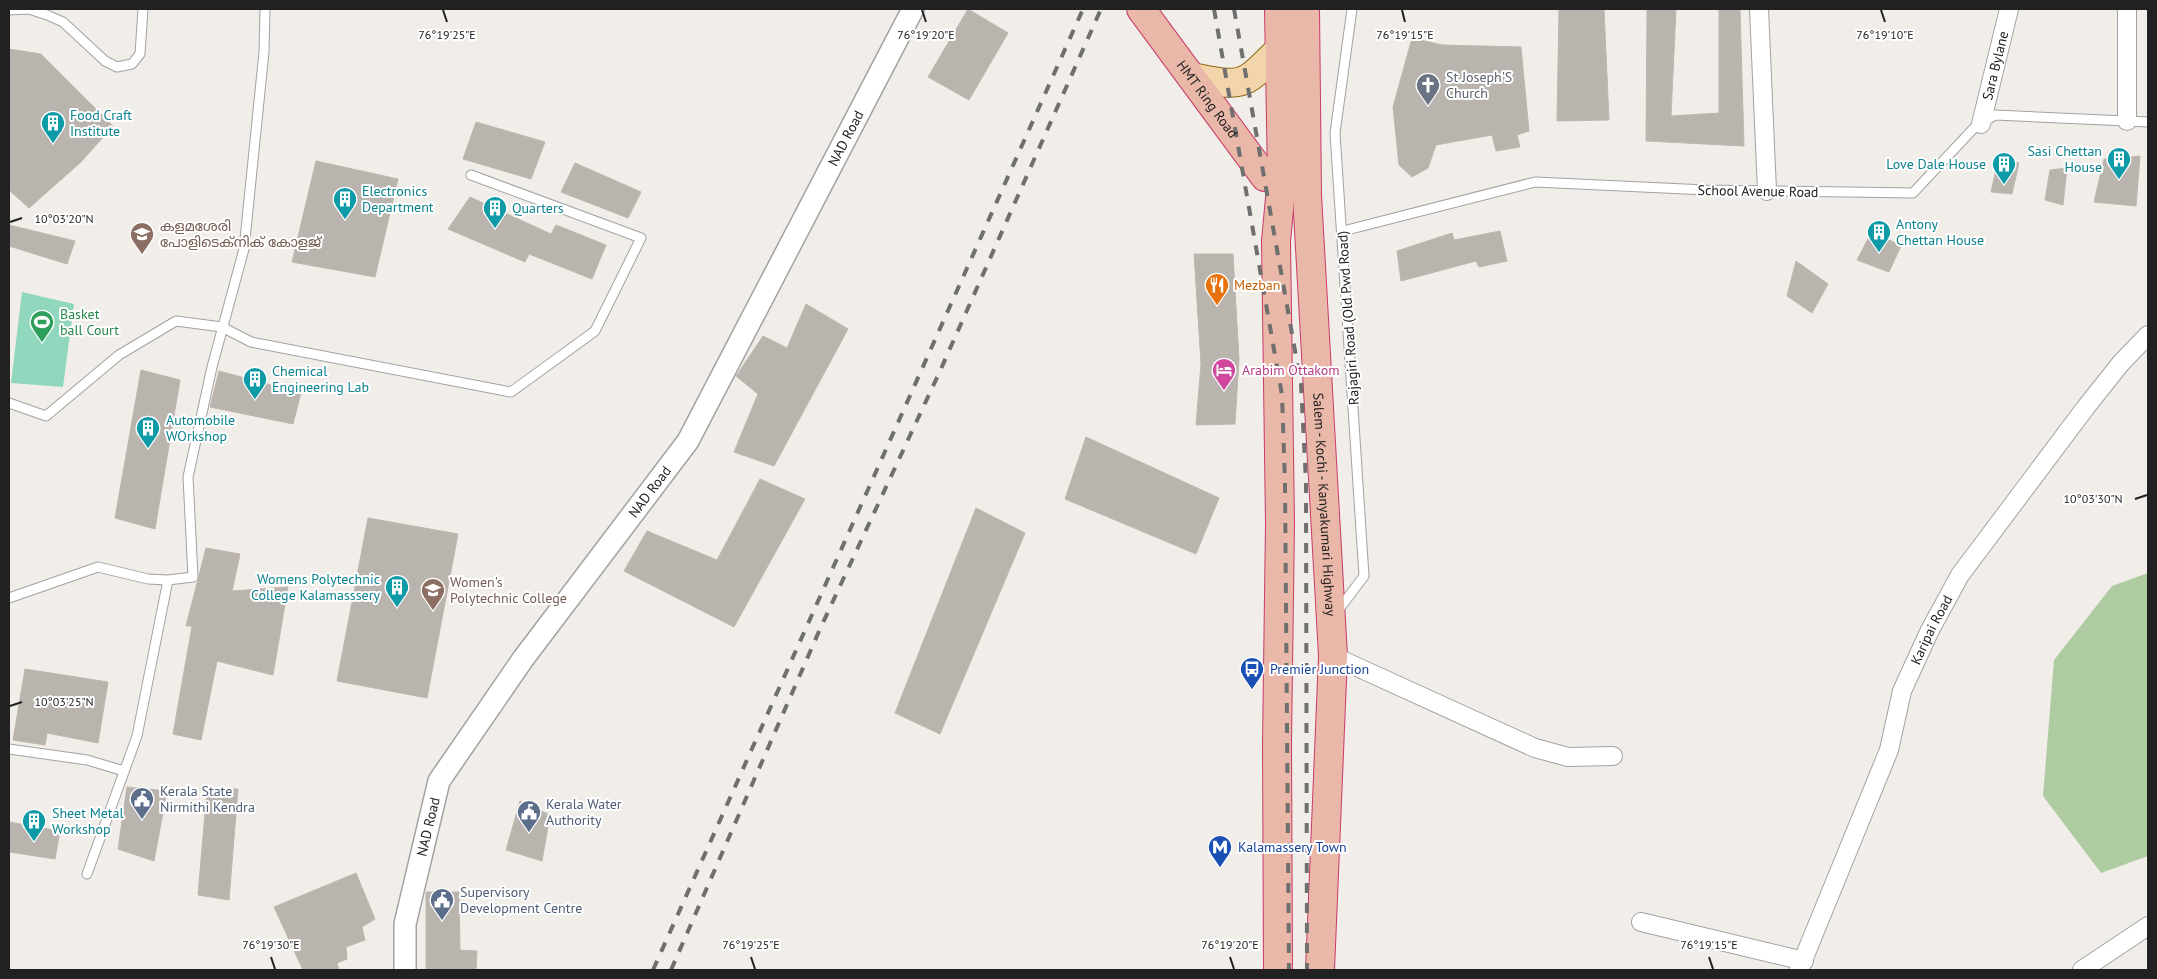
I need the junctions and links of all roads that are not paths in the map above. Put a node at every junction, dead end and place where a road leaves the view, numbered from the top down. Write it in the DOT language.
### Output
graph roads {
  1 [pos="143,9"];
  2 [pos="265,9"];
  3 [pos="913,9"];
  4 [pos="1141,9"];
  5 [pos="1279,9"];
  6 [pos="1305,9"];
  7 [pos="1352,9"];
  8 [pos="1759,9"];
  9 [pos="2009,9"];
  10 [pos="2127,9"];
  11 [pos="9,10"];
  12 [pos="1280,49"];
  13 [pos="1192,77"];
  14 [pos="1282,112"];
  15 [pos="2127,122"];
  16 [pos="2148,122"];
  17 [pos="1981,124"];
  18 [pos="1306,131"];
  19 [pos="471,176"];
  20 [pos="1282,177"];
  21 [pos="1767,191"];
  22 [pos="1343,231"];
  23 [pos="222,327"];
  24 [pos="2148,335"];
  25 [pos="9,403"];
  26 [pos="168,580"];
  27 [pos="9,598"];
  28 [pos="1332,618"];
  29 [pos="1333,656"];
  30 [pos="9,749"];
  31 [pos="1613,756"];
  32 [pos="124,771"];
  33 [pos="87,874"];
  34 [pos="1641,922"];
  35 [pos="2148,926"];
  36 [pos="1801,966"];
  37 [pos="405,970"];
  38 [pos="1278,970"];
  39 [pos="1320,970"];
  40 [pos="2082,970"];
  1 -- 11 [label="lane"];
  2 -- 23 [label="lane"];
  3 -- 37 [label="street, NAD Road"];
  4 -- 13 [label="highway, HMT Ring Road"];
  5 -- 12 [label="highway"];
  6 -- 18 [label="highway, Salem - Kochi - Kanyakumari Highway"];
  7 -- 22 [label="lane, Rajagiri Road (Old Pwd Road)"];
  8 -- 21 [label="street"];
  9 -- 17 [label="street, Sara Bylane"];
  10 -- 15 [label="street"];
  12 -- 13 [label="main road"];
  12 -- 14 [label="highway"];
  13 -- 20 [label="highway, HMT Ring Road"];
  14 -- 18 [label="highway"];
  14 -- 20 [label="highway"];
  15 -- 16 [label="lane, School Avenue Road"];
  15 -- 17 [label="lane, School Avenue Road"];
  17 -- 21 [label="lane, School Avenue Road"];
  18 -- 28 [label="highway, Salem - Kochi - Kanyakumari Highway"];
  19 -- 23 [label="lane"];
  20 -- 38 [label="highway"];
  21 -- 22 [label="lane, School Avenue Road"];
  22 -- 28 [label="lane, Rajagiri Road (Old Pwd Road)"];
  23 -- 25 [label="lane"];
  23 -- 26 [label="lane"];
  24 -- 36 [label="street, Karipai Road"];
  26 -- 27 [label="lane"];
  26 -- 32 [label="lane"];
  28 -- 29 [label="highway, Salem - Kochi - Kanyakumari Highway"];
  29 -- 31 [label="street"];
  29 -- 39 [label="highway, Salem - Kochi - Kanyakumari Highway"];
  30 -- 32 [label="lane"];
  32 -- 33 [label="lane"];
  34 -- 36 [label="street"];
  35 -- 40 [label="street"];
}
